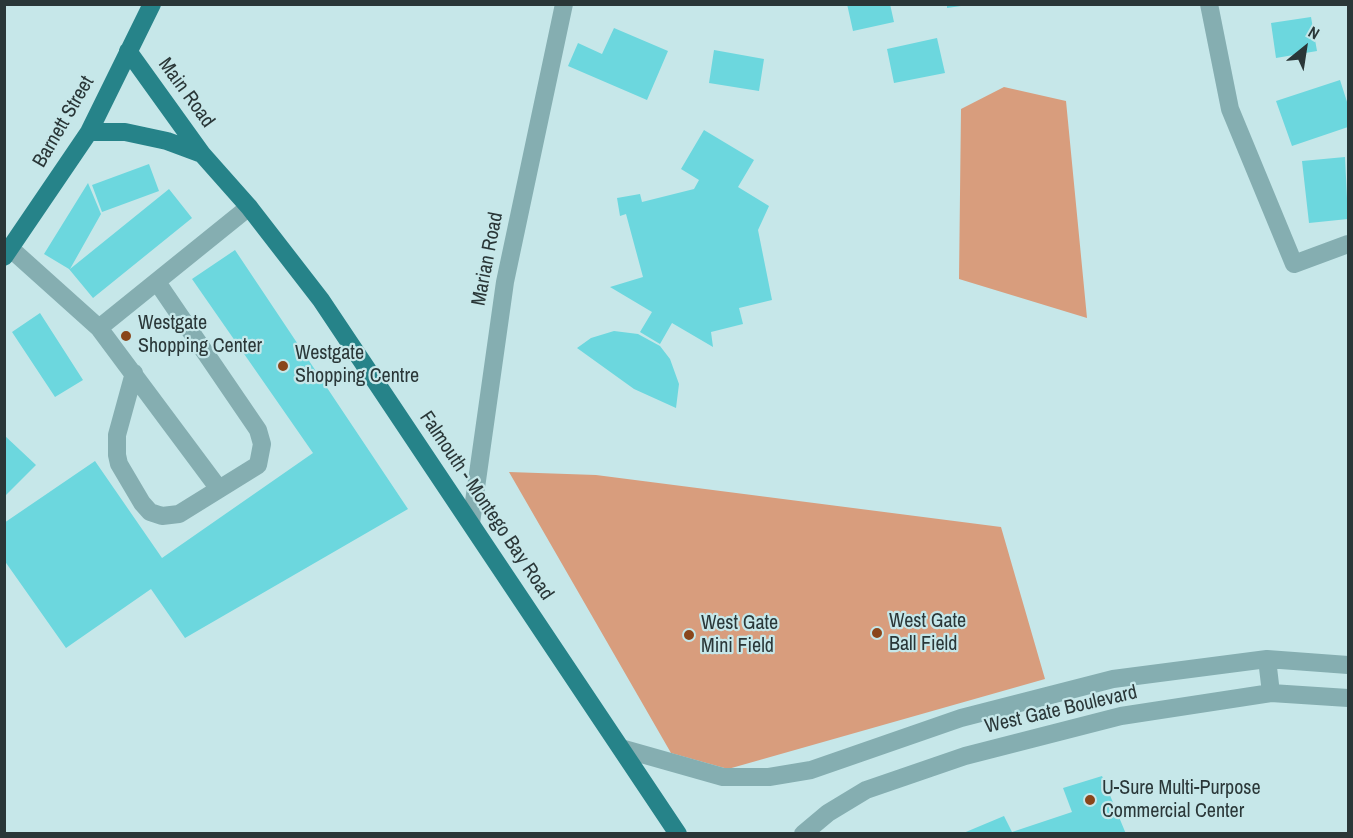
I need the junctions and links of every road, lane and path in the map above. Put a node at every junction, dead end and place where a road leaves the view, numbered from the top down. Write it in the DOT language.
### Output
graph roads {
  1 [pos="152,4"];
  2 [pos="564,4"];
  3 [pos="1209,4"];
  4 [pos="128,51"];
  5 [pos="89,132"];
  6 [pos="202,154"];
  7 [pos="249,207"];
  8 [pos="1348,244"];
  9 [pos="8,253"];
  10 [pos="157,282"];
  11 [pos="99,328"];
  12 [pos="134,373"];
  13 [pos="219,489"];
  14 [pos="471,523"];
  15 [pos="1267,659"];
  16 [pos="1348,665"];
  17 [pos="1271,693"];
  18 [pos="1348,698"];
  19 [pos="624,749"];
  20 [pos="678,834"];
  21 [pos="803,834"];
  1 -- 4 [label="main road, Barnett Street"];
  2 -- 14 [label="street, Marian Road"];
  3 -- 8 [label="street"];
  4 -- 5 [label="main road, Barnett Street"];
  4 -- 6 [label="main road, Main Road"];
  5 -- 6 [label="main road, Main Road"];
  5 -- 9 [label="main road, Barnett Street"];
  6 -- 7 [label="main road, Falmouth - Montego Bay Road"];
  7 -- 10 [label="street"];
  7 -- 14 [label="main road, Falmouth - Montego Bay Road"];
  9 -- 11 [label="street"];
  10 -- 11 [label="street"];
  10 -- 13 [label="street"];
  11 -- 12 [label="street"];
  12 -- 13 [label="street"];
  12 -- 13 [label="street"];
  14 -- 19 [label="main road, Falmouth - Montego Bay Road"];
  15 -- 16 [label="street, West Gate Boulevard"];
  15 -- 17 [label="street"];
  15 -- 19 [label="street, West Gate Boulevard"];
  17 -- 18 [label="street, West Gate Boulevard"];
  17 -- 21 [label="street, West Gate Boulevard"];
  19 -- 20 [label="main road, Falmouth - Montego Bay Road"];
}
